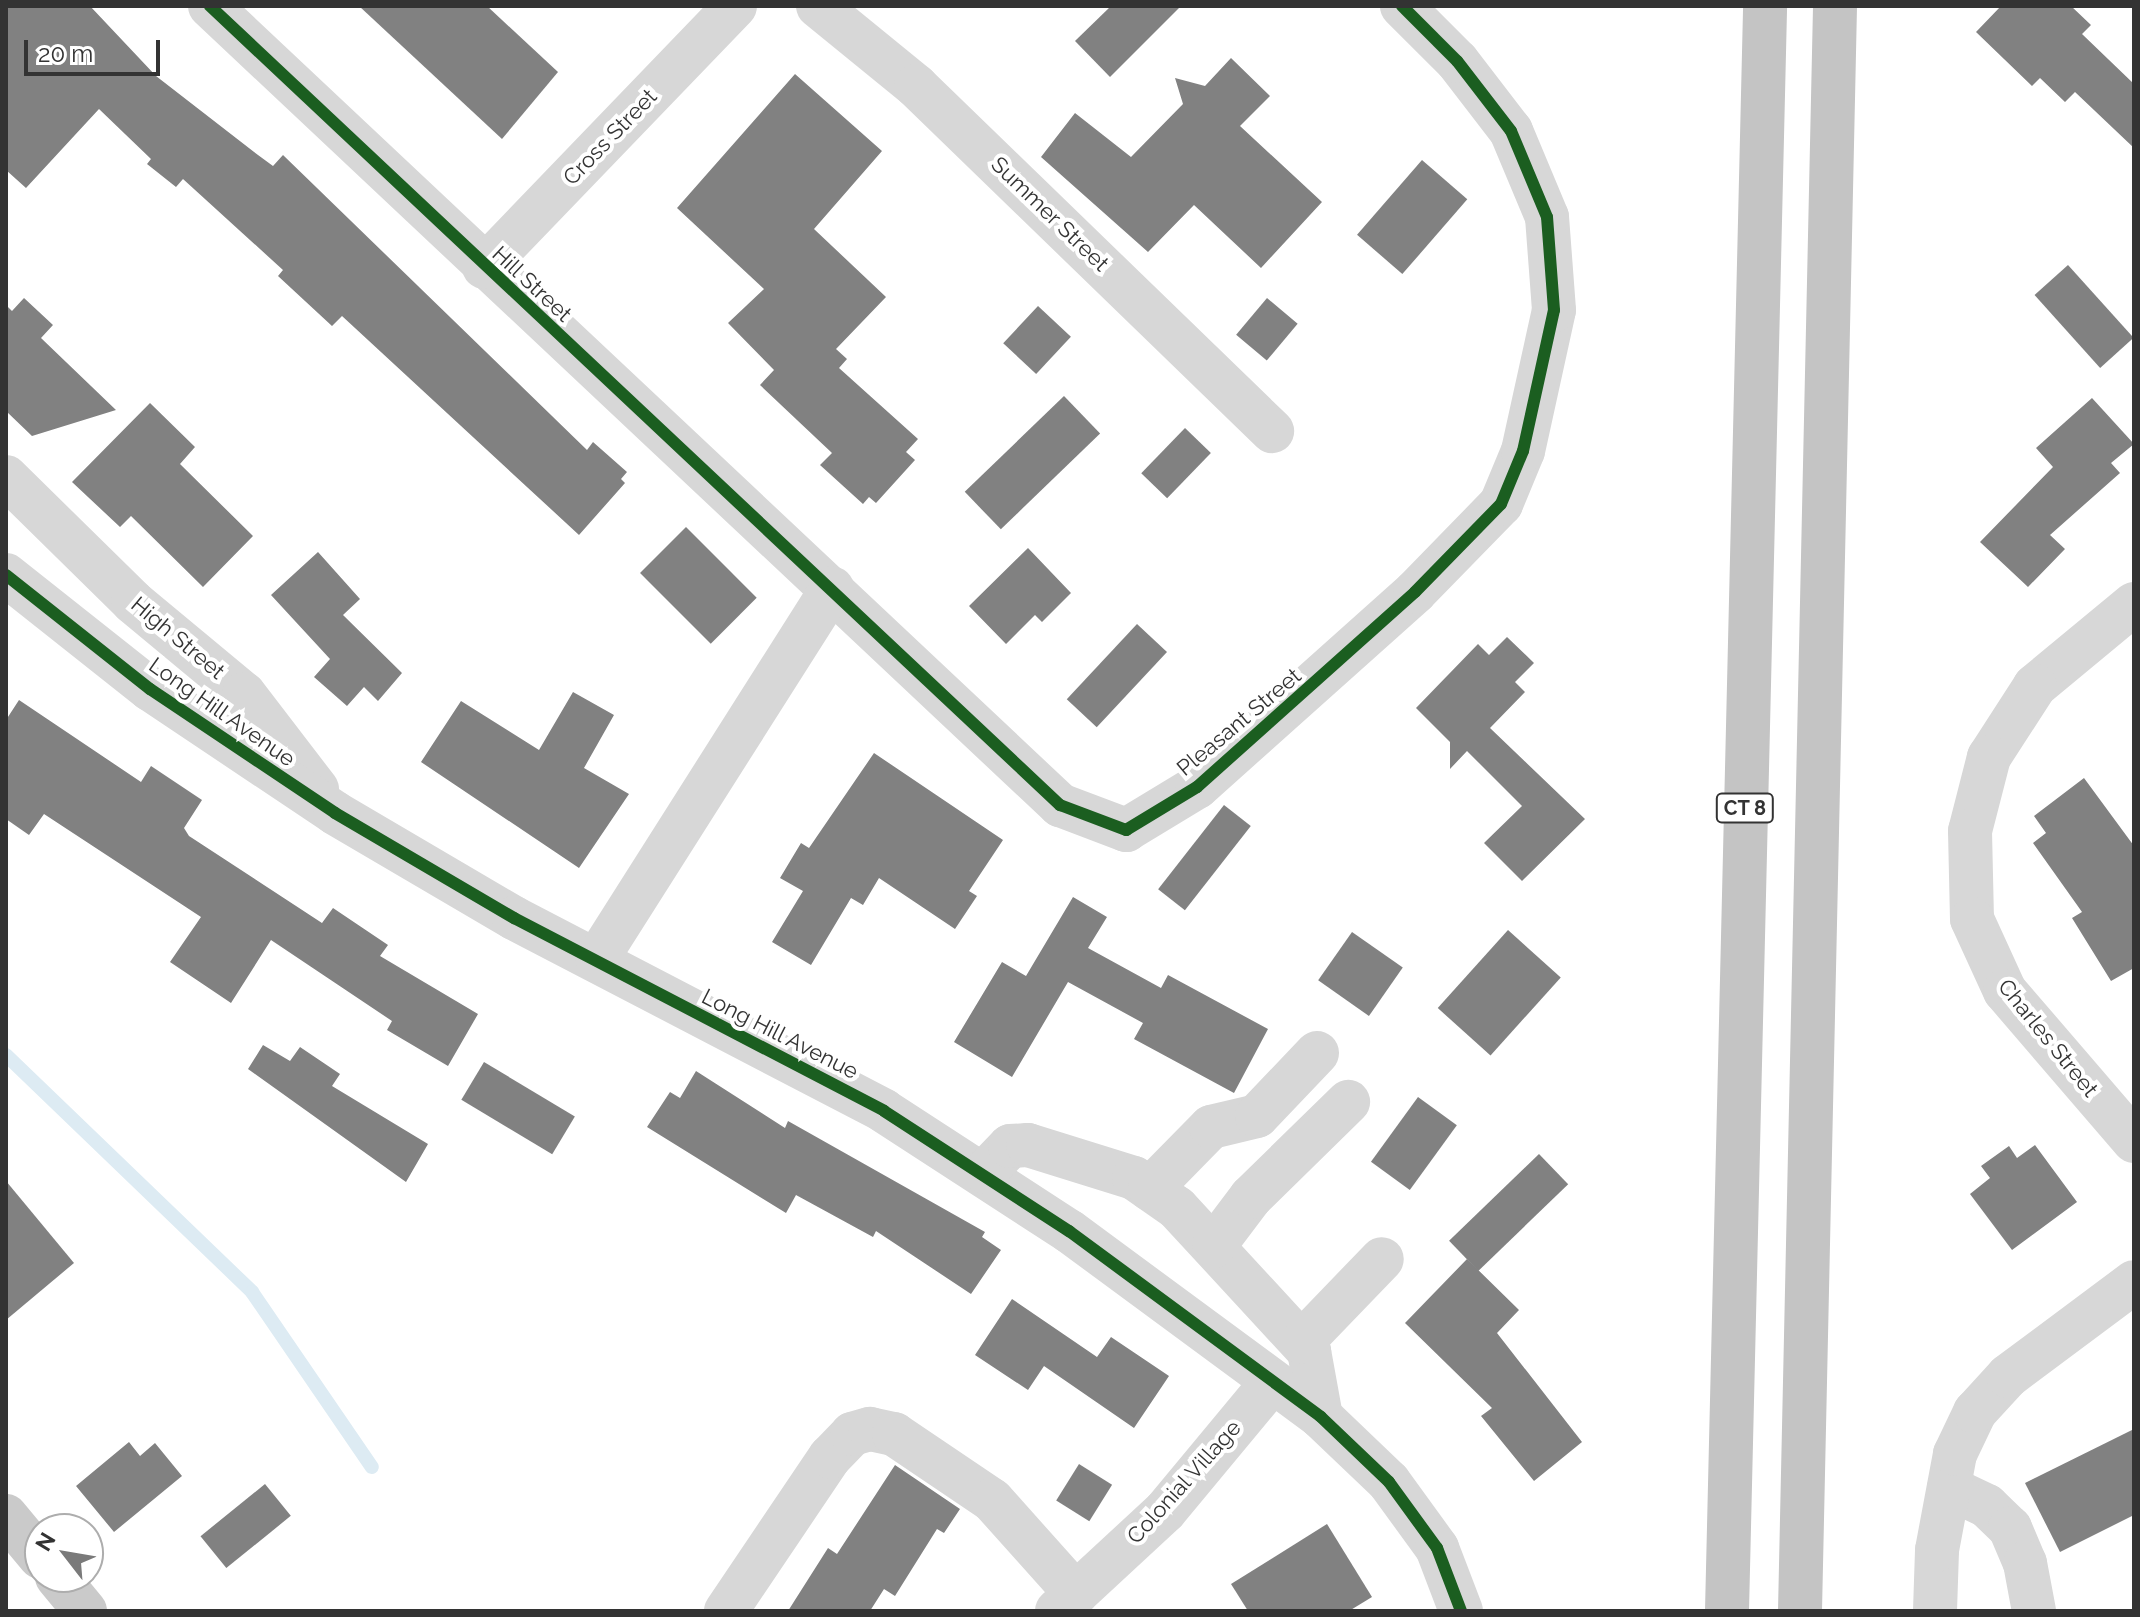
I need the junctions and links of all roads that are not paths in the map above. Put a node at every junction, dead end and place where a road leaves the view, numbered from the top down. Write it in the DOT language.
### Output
graph roads {
  1 [pos="210,6"];
  2 [pos="735,6"];
  3 [pos="818,6"];
  4 [pos="1402,6"];
  5 [pos="1765,6"];
  6 [pos="1835,6"];
  7 [pos="484,267"];
  8 [pos="1272,431"];
  9 [pos="6,477"];
  10 [pos="6,575"];
  11 [pos="832,588"];
  12 [pos="2134,604"];
  13 [pos="335,813"];
  14 [pos="597,959"];
  15 [pos="1317,1053"];
  16 [pos="1348,1102"];
  17 [pos="2134,1141"];
  18 [pos="985,1172"];
  19 [pos="1150,1189"];
  20 [pos="1214,1246"];
  21 [pos="1382,1259"];
  22 [pos="2134,1282"];
  23 [pos="1302,1342"];
  24 [pos="1272,1382"];
  25 [pos="1321,1417"];
  26 [pos="1949,1488"];
  27 [pos="6,1516"];
  28 [pos="24,1538"];
  29 [pos="70,1593"];
  30 [pos="1066,1602"];
  31 [pos="85,1611"];
  32 [pos="726,1611"];
  33 [pos="1461,1611"];
  34 [pos="1727,1611"];
  35 [pos="1800,1611"];
  36 [pos="1935,1611"];
  37 [pos="2034,1611"];
  1 -- 7 [label="street, Hill Street"];
  2 -- 7 [label="street, Cross Street"];
  3 -- 8 [label="street, Summer Street"];
  4 -- 11 [label="street, Pleasant Street"];
  5 -- 34 [label="highway, CT 8"];
  6 -- 35 [label="highway"];
  7 -- 11 [label="street, Hill Street"];
  9 -- 13 [label="street, High Street"];
  10 -- 13 [label="street, Long Hill Avenue"];
  11 -- 14 [label="street"];
  12 -- 17 [label="street, Charles Street"];
  13 -- 14 [label="street, Long Hill Avenue"];
  14 -- 18 [label="street, Long Hill Avenue"];
  15 -- 19 [label="street"];
  16 -- 20 [label="street"];
  18 -- 19 [label="street"];
  18 -- 24 [label="street, Long Hill Avenue"];
  19 -- 20 [label="street"];
  20 -- 23 [label="street"];
  21 -- 23 [label="street"];
  22 -- 26 [label="street"];
  23 -- 25 [label="street"];
  24 -- 25 [label="street, Long Hill Avenue"];
  24 -- 30 [label="street, Colonial Village"];
  25 -- 33 [label="street, Long Hill Avenue"];
  26 -- 36 [label="street"];
  26 -- 37 [label="street"];
  27 -- 28 [label="main road"];
  29 -- 31 [label="main road"];
  30 -- 32 [label="street"];
}
